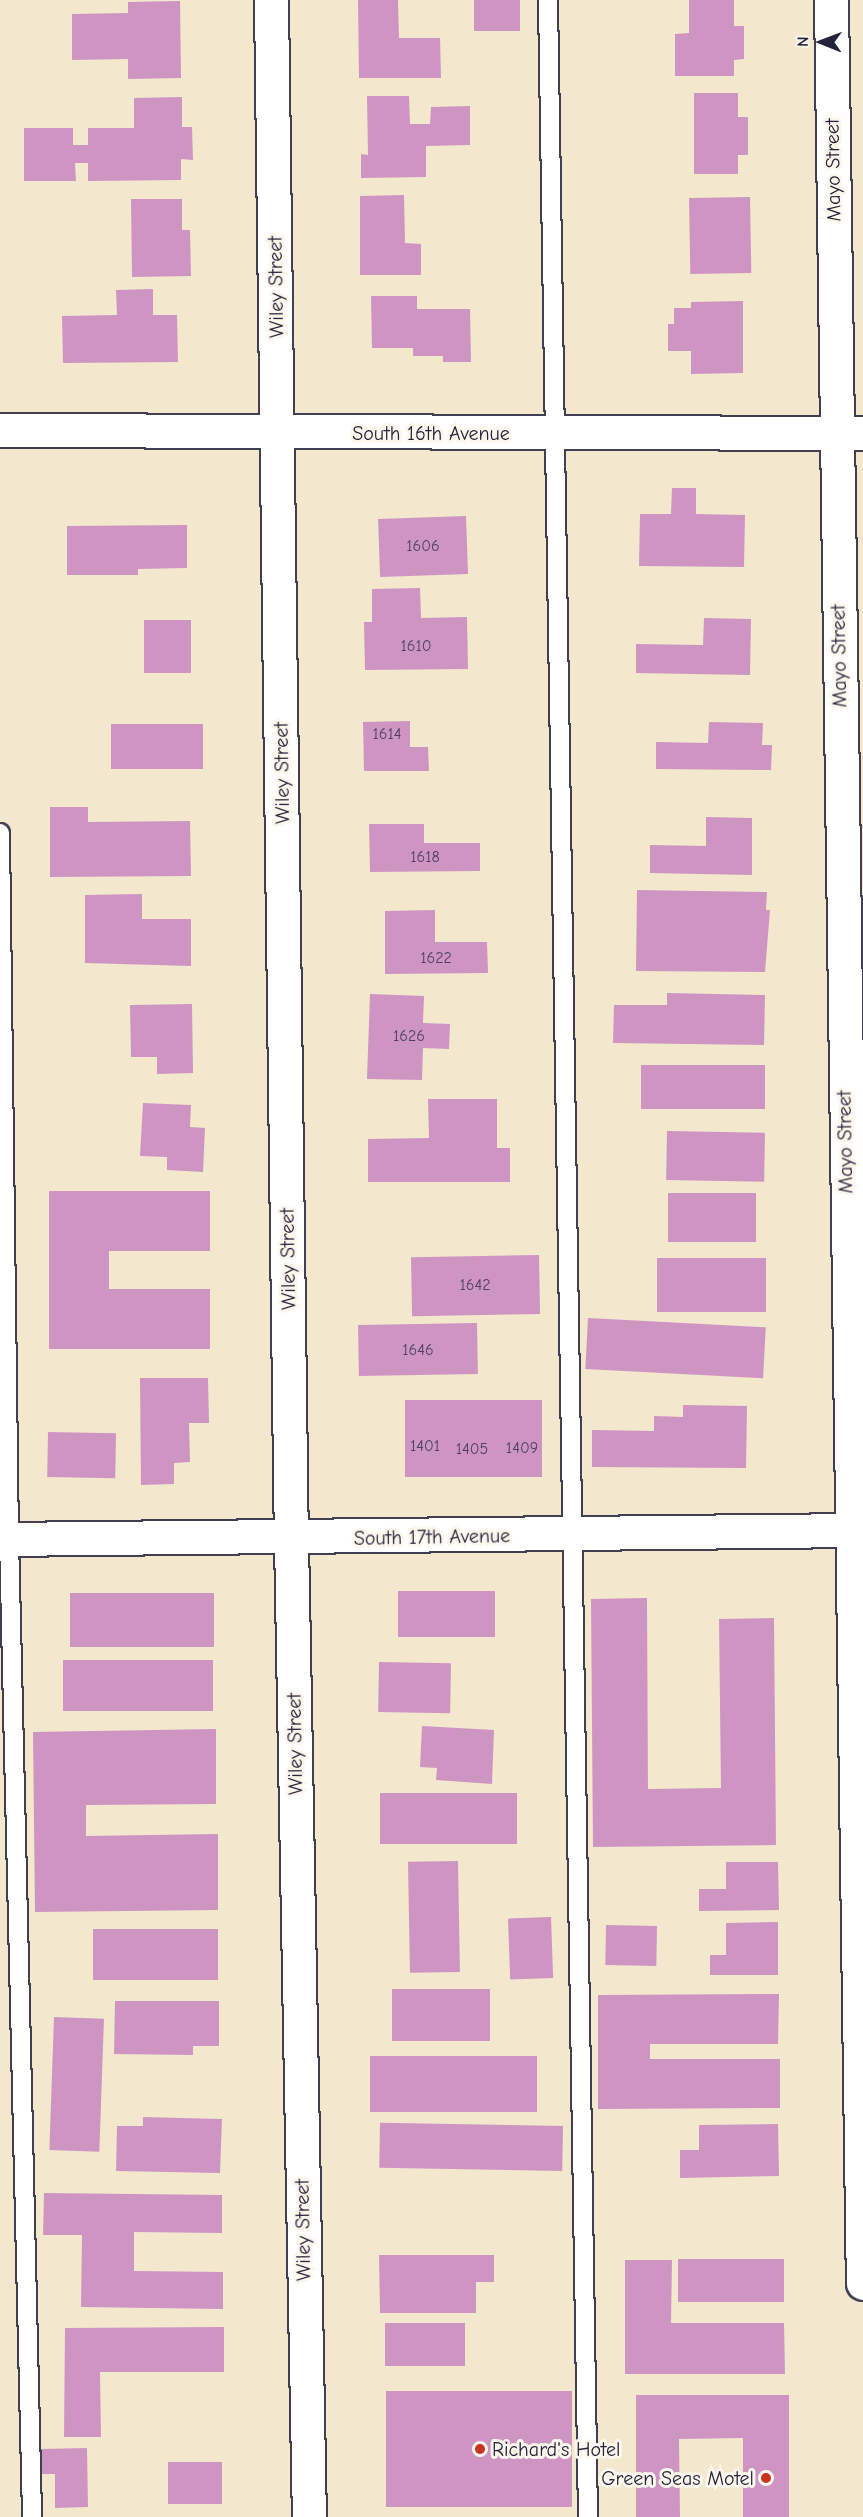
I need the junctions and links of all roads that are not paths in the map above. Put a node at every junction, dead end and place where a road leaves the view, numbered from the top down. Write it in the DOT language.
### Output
graph roads {
  1 [pos="271,0"];
  2 [pos="548,0"];
  3 [pos="831,0"];
  4 [pos="0,430"];
  5 [pos="278,433"];
  6 [pos="555,433"];
  7 [pos="850,433"];
  8 [pos="0,833"];
  9 [pos="856,1529"];
  10 [pos="574,1534"];
  11 [pos="5,1539"];
  12 [pos="291,1539"];
  13 [pos="863,2283"];
  14 [pos="32,2517"];
  15 [pos="309,2517"];
  16 [pos="588,2517"];
  1 -- 5 [label="street, Wiley Street"];
  2 -- 6 [label="lane"];
  3 -- 7 [label="street, Mayo Street"];
  4 -- 5 [label="street, South 16th Avenue"];
  5 -- 6 [label="street, South 16th Avenue"];
  5 -- 12 [label="street, Wiley Street"];
  6 -- 7 [label="street, South 16th Avenue"];
  6 -- 10 [label="lane"];
  7 -- 9 [label="street, Mayo Street"];
  8 -- 11 [label="lane"];
  9 -- 10 [label="street, South 17th Avenue"];
  9 -- 13 [label="street, Mayo Street"];
  10 -- 12 [label="street, South 17th Avenue"];
  10 -- 16 [label="lane"];
  11 -- 12 [label="street, South 17th Avenue"];
  11 -- 14 [label="lane"];
  12 -- 15 [label="street, Wiley Street"];
}
